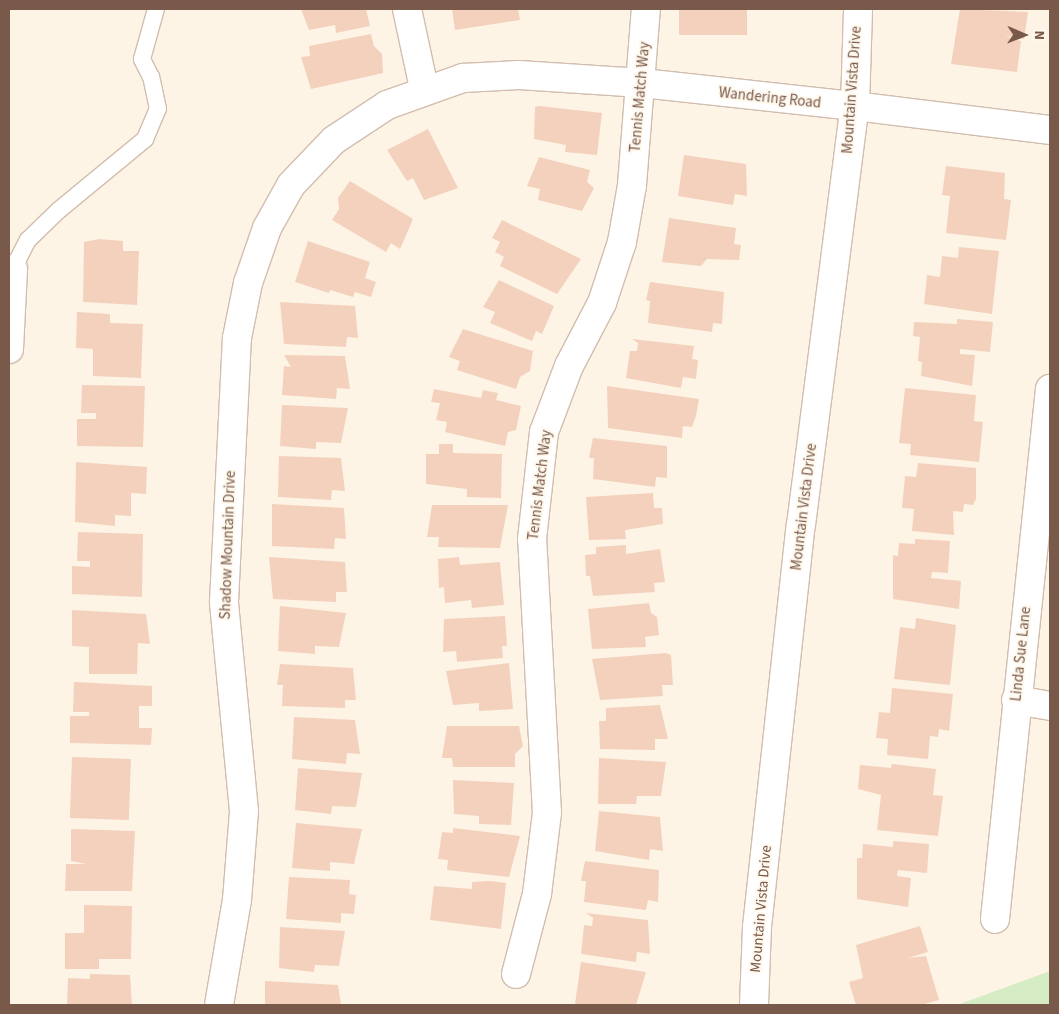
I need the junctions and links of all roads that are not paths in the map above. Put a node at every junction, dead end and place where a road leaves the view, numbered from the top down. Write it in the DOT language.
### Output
graph roads {
  1 [pos="156,9"];
  2 [pos="407,9"];
  3 [pos="646,9"];
  4 [pos="858,9"];
  5 [pos="642,83"];
  6 [pos="424,88"];
  7 [pos="854,106"];
  8 [pos="1050,130"];
  9 [pos="13,269"];
  10 [pos="9,349"];
  11 [pos="1050,389"];
  12 [pos="1016,700"];
  13 [pos="1050,706"];
  14 [pos="995,919"];
  15 [pos="516,974"];
  16 [pos="219,1005"];
  17 [pos="754,1005"];
  1 -- 9 [label="lane"];
  2 -- 6 [label="street"];
  3 -- 5 [label="street, Tennis Match Way"];
  4 -- 7 [label="street, Mountain Vista Drive"];
  5 -- 6 [label="street, Wandering Road"];
  5 -- 7 [label="street, Wandering Road"];
  5 -- 15 [label="street, Tennis Match Way"];
  6 -- 16 [label="street, Shadow Mountain Drive"];
  7 -- 8 [label="street, Wandering Road"];
  7 -- 17 [label="street, Mountain Vista Drive"];
  9 -- 10 [label="street"];
  11 -- 12 [label="street, Linda Sue Lane"];
  12 -- 13 [label="street"];
  12 -- 14 [label="street, Linda Sue Lane"];
}
